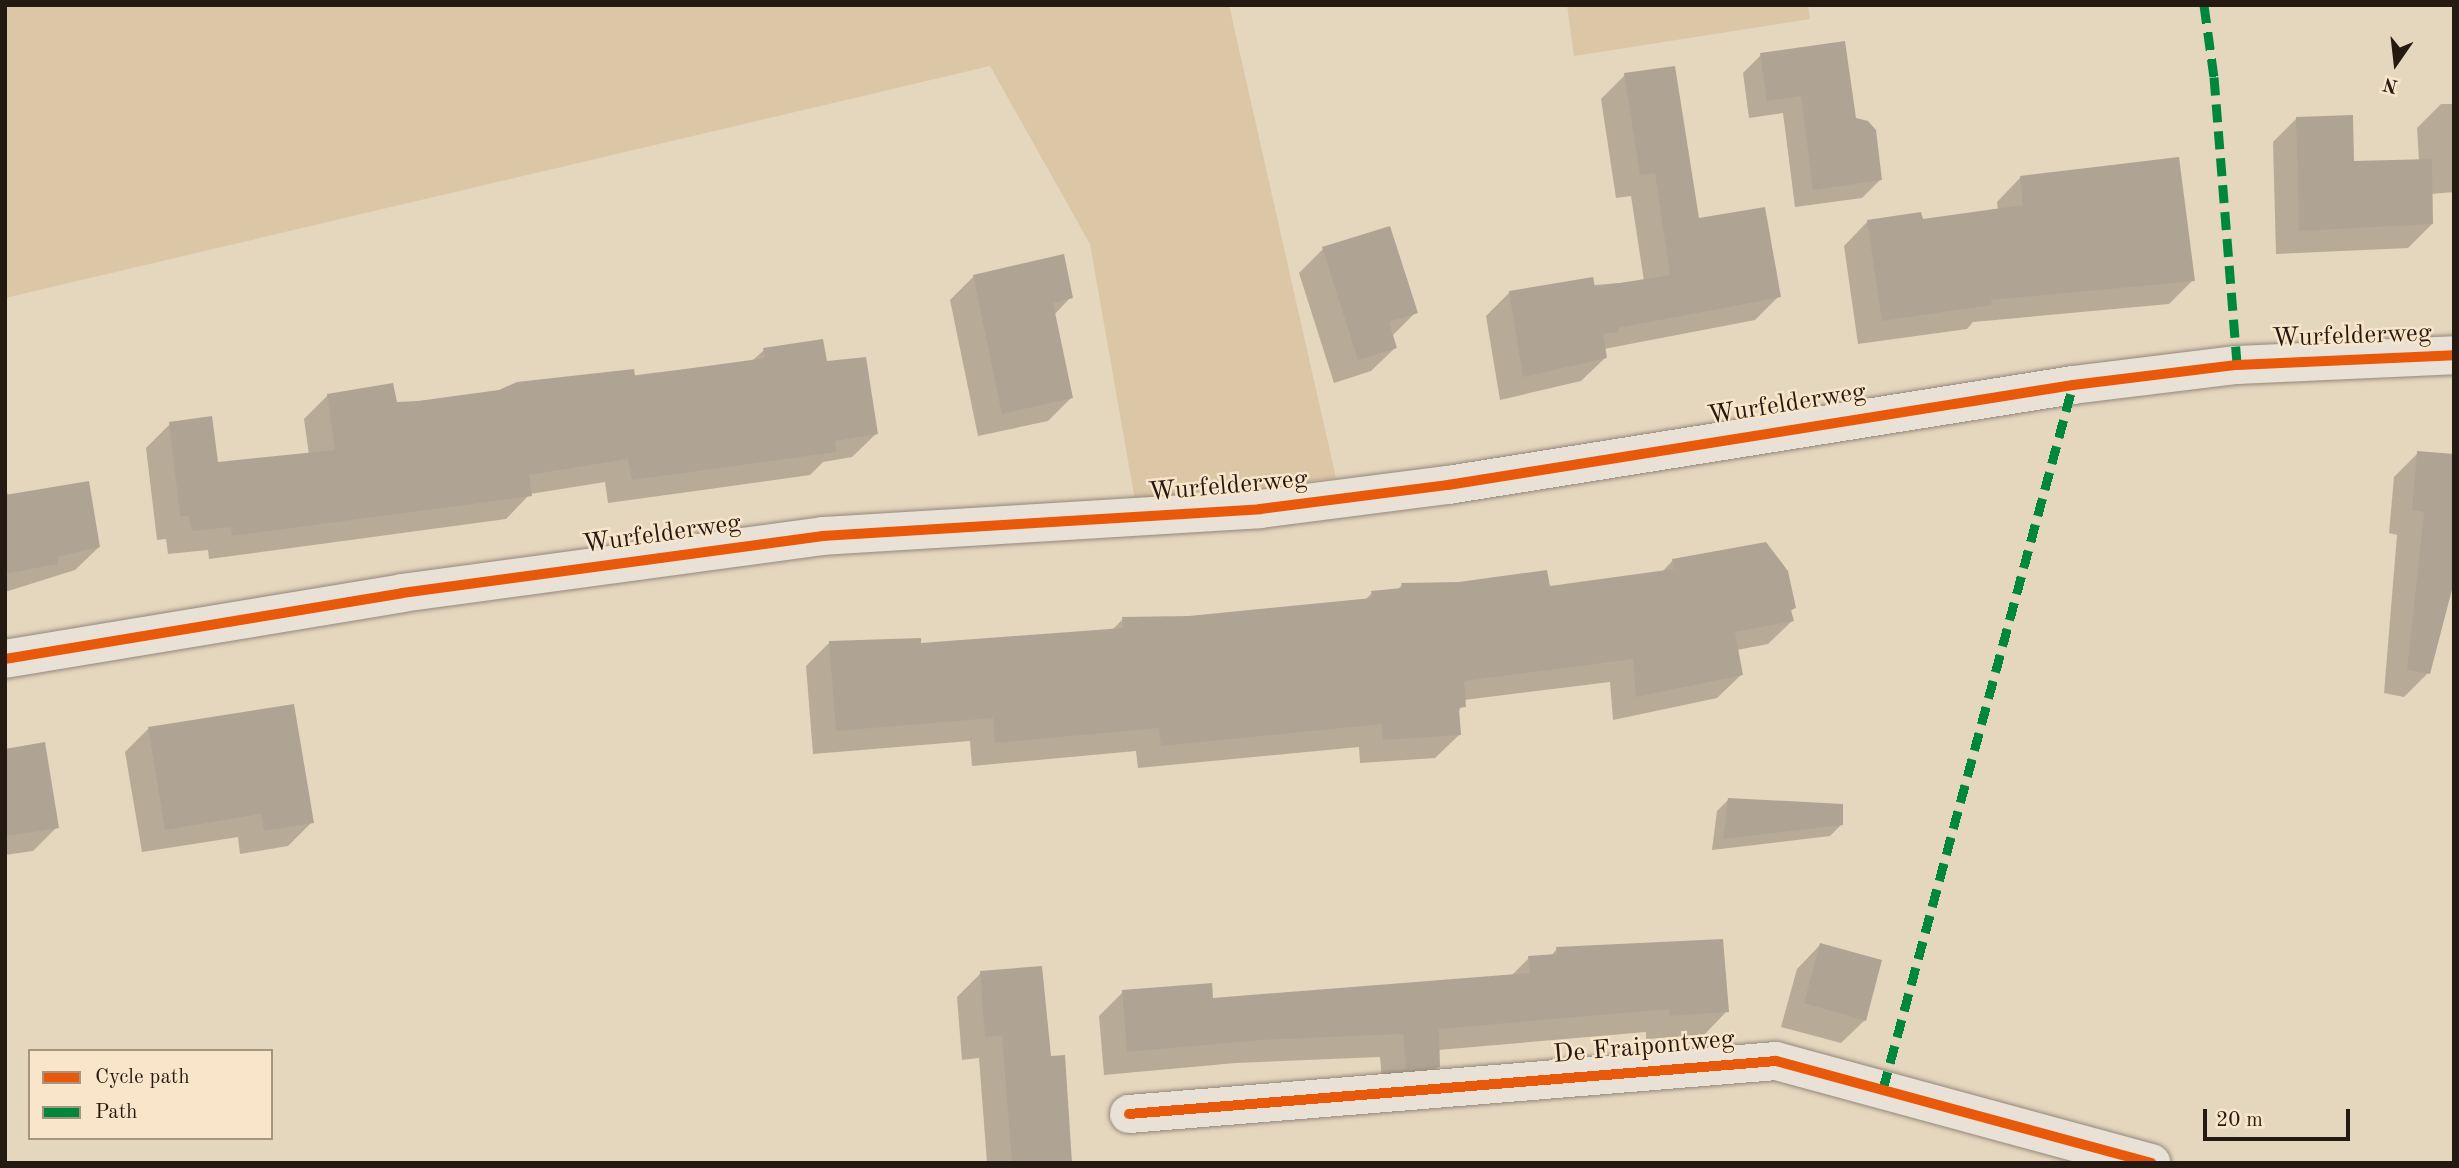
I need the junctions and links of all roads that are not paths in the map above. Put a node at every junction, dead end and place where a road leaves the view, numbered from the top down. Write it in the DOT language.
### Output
graph roads {
  1 [pos="2454,355"];
  2 [pos="5,659"];
  3 [pos="1129,1114"];
  4 [pos="2151,1163"];
  1 -- 2 [label="street, Wurfelderweg"];
  3 -- 4 [label="street, De Fraipontweg"];
}
